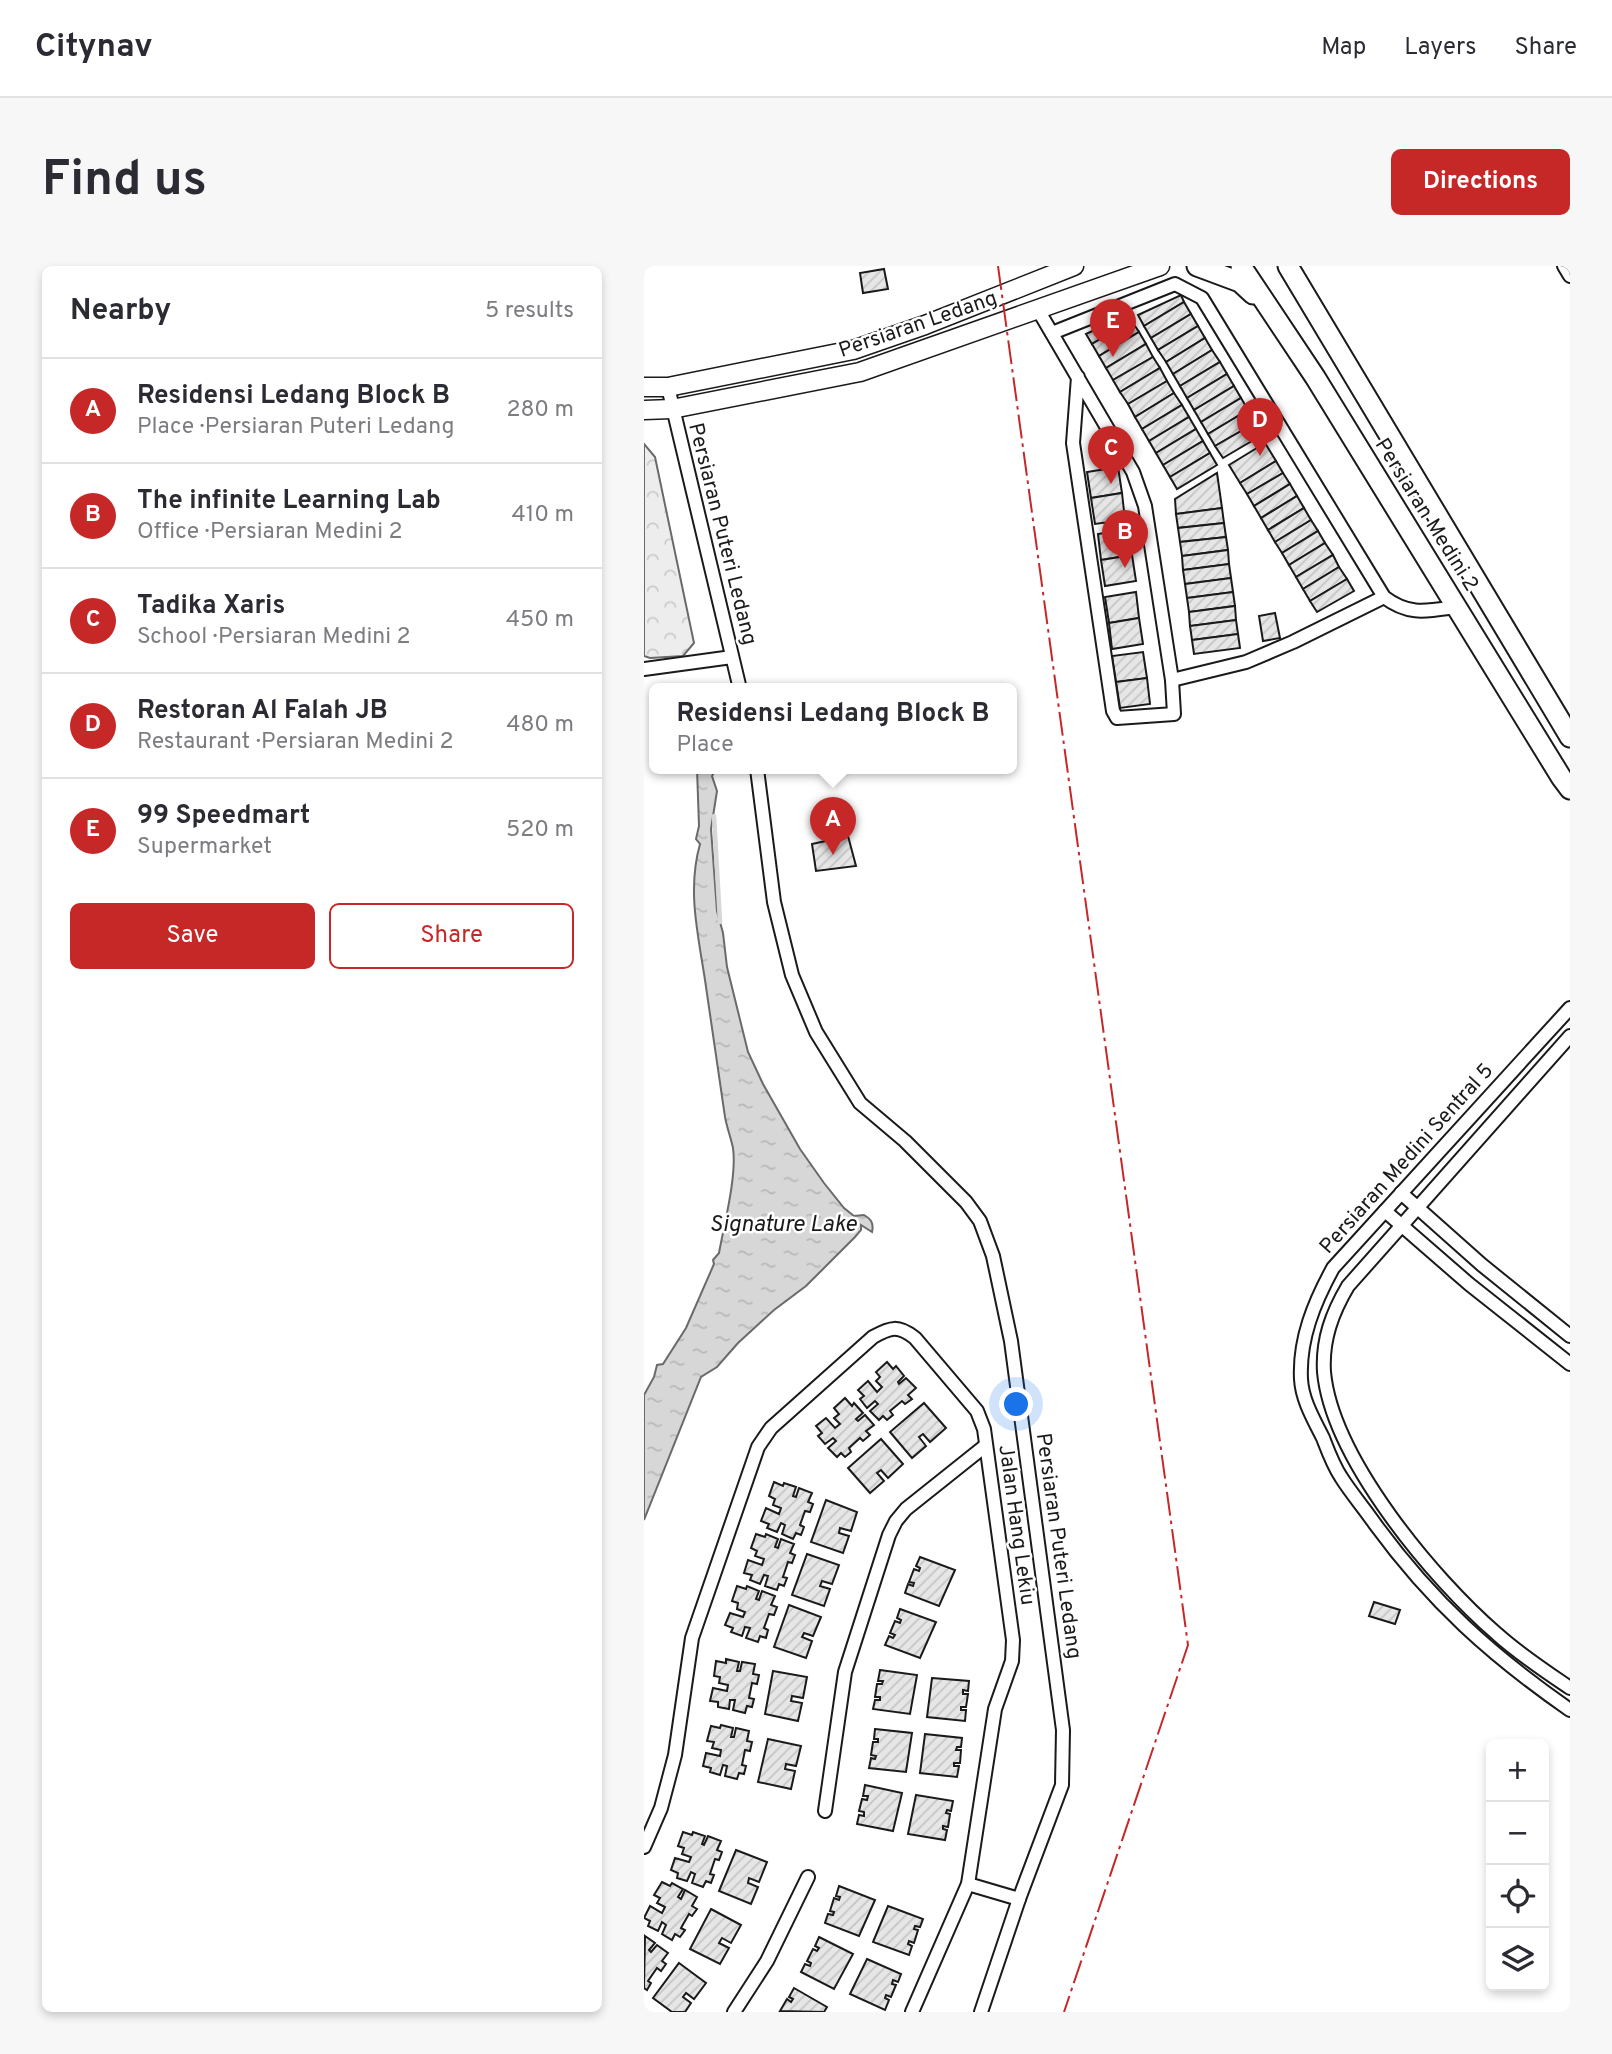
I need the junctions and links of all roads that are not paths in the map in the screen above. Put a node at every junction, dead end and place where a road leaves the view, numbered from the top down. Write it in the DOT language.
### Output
graph roads {
  1 [pos="1074,266"];
  2 [pos="1160,266"];
  3 [pos="1197,266"];
  4 [pos="1241,266"];
  5 [pos="1288,266"];
  6 [pos="1564,266"];
  7 [pos="1570,276"];
  8 [pos="1037,308"];
  9 [pos="1269,309"];
  10 [pos="1052,333"];
  11 [pos="1078,377"];
  12 [pos="644,387"];
  13 [pos="668,387"];
  14 [pos="672,409"];
  15 [pos="644,410"];
  16 [pos="1384,597"];
  17 [pos="1456,607"];
  18 [pos="732,657"];
  19 [pos="644,669"];
  20 [pos="1172,680"];
  21 [pos="738,683"];
  22 [pos="1570,737"];
  23 [pos="758,774"];
  24 [pos="1570,789"];
  25 [pos="1570,1008"];
  26 [pos="1570,1037"];
  27 [pos="1401,1193"];
  28 [pos="1417,1207"];
  29 [pos="1385,1211"];
  30 [pos="1401,1226"];
  31 [pos="1570,1336"];
  32 [pos="1570,1364"];
  33 [pos="985,1446"];
  34 [pos="1570,1688"];
  35 [pos="1570,1710"];
  36 [pos="825,1811"];
  37 [pos="644,1847"];
  38 [pos="808,1877"];
  39 [pos="968,1884"];
  40 [pos="1019,1899"];
  41 [pos="734,2012"];
  42 [pos="912,2012"];
  43 [pos="981,2012"];
  1 -- 13 [label="street, Persiaran Ledang"];
  2 -- 8 [label="street, Persiaran Ledang"];
  3 -- 9 [label="main road"];
  4 -- 9 [label="main road, Persiaran Medini 2"];
  5 -- 22 [label="main road, Persiaran Medini 2"];
  6 -- 7 [label="street"];
  8 -- 10 [label="street"];
  8 -- 14 [label="street, Persiaran Ledang"];
  9 -- 17 [label="main road, Persiaran Medini 2"];
  10 -- 11 [label="street"];
  10 -- 16 [label="street"];
  11 -- 20 [label="street"];
  11 -- 20 [label="street"];
  12 -- 13 [label="street, Persiaran Ledang"];
  13 -- 14 [label="street, Persiaran Puteri Ledang"];
  14 -- 15 [label="street, Persiaran Ledang"];
  14 -- 18 [label="street, Persiaran Puteri Ledang"];
  16 -- 17 [label="street"];
  16 -- 20 [label="street"];
  17 -- 24 [label="main road, Persiaran Medini 2"];
  18 -- 19 [label="street"];
  18 -- 21 [label="street, Persiaran Puteri Ledang"];
  23 -- 40 [label="street, Persiaran Puteri Ledang"];
  25 -- 27 [label="street, Persiaran Medini Sentral 5"];
  26 -- 28 [label="street, Persiaran Medini Sentral 5"];
  27 -- 28 [label="street"];
  27 -- 29 [label="street, Persiaran Medini Sentral 5"];
  28 -- 30 [label="street, Persiaran Medini Sentral 5"];
  28 -- 31 [label="street"];
  29 -- 30 [label="street"];
  29 -- 35 [label="street, Persiaran Medini Sentral 5"];
  30 -- 32 [label="street"];
  30 -- 34 [label="street, Persiaran Medini Sentral 5"];
  33 -- 36 [label="street"];
  33 -- 37 [label="street, Jalan Hang Lekiu"];
  33 -- 39 [label="street, Jalan Hang Lekiu"];
  38 -- 41 [label="street"];
  39 -- 40 [label="street"];
  39 -- 42 [label="street, Jalan Hang Lekiu"];
  40 -- 43 [label="street, Persiaran Puteri Ledang"];
}
